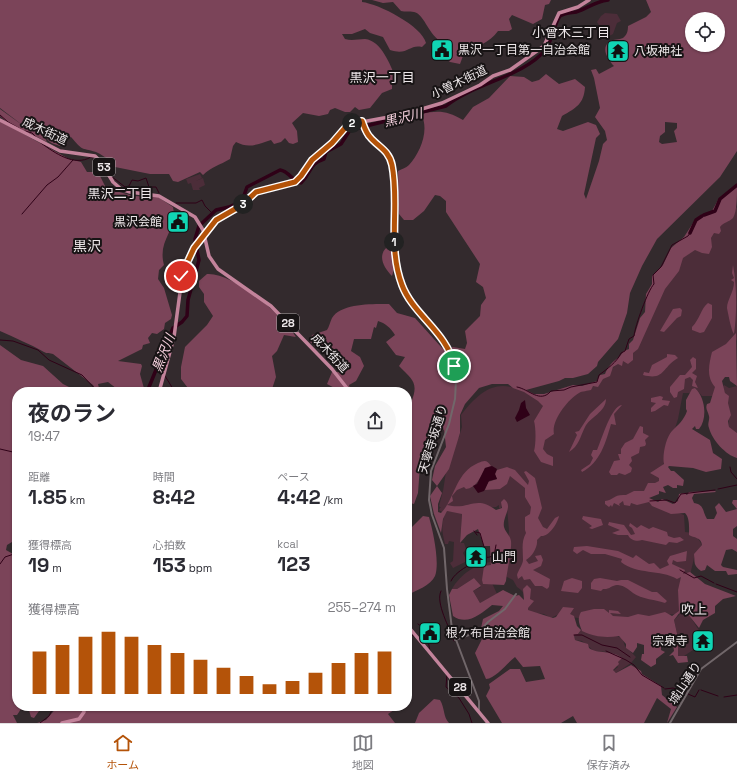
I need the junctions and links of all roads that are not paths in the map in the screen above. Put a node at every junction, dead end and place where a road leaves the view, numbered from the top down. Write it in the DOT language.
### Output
graph roads {
  1 [pos="589,0"];
  2 [pos="0,120"];
  3 [pos="363,123"];
  4 [pos="204,233"];
  5 [pos="205,243"];
  6 [pos="197,244"];
  7 [pos="160,387"];
  8 [pos="346,387"];
  9 [pos="516,594"];
  10 [pos="412,630"];
  11 [pos="455,640"];
  12 [pos="737,642"];
  13 [pos="478,710"];
  14 [pos="84,711"];
  15 [pos="62,723"];
  16 [pos="488,723"];
  17 [pos="670,723"];
  1 -- 3 [label="main road, 小曽木街道"];
  2 -- 4 [label="main road, 成木街道 / 53"];
  3 -- 4 [label="main road, 小曽木街道"];
  3 -- 11 [label="street, 天寧寺坂通り"];
  4 -- 5 [label="main road, 成木街道 / 28"];
  4 -- 6 [label="main road, 小曽木街道"];
  5 -- 6 [label="main road"];
  5 -- 8 [label="main road, 成木街道 / 28"];
  6 -- 7 [label="main road, 小曽木街道"];
  9 -- 11 [label="street"];
  10 -- 13 [label="main road, 28"];
  11 -- 13 [label="street, 天寧寺坂通り"];
  12 -- 17 [label="street, 城山通り"];
  13 -- 16 [label="main road, 28"];
  14 -- 15 [label="main road"];
}
